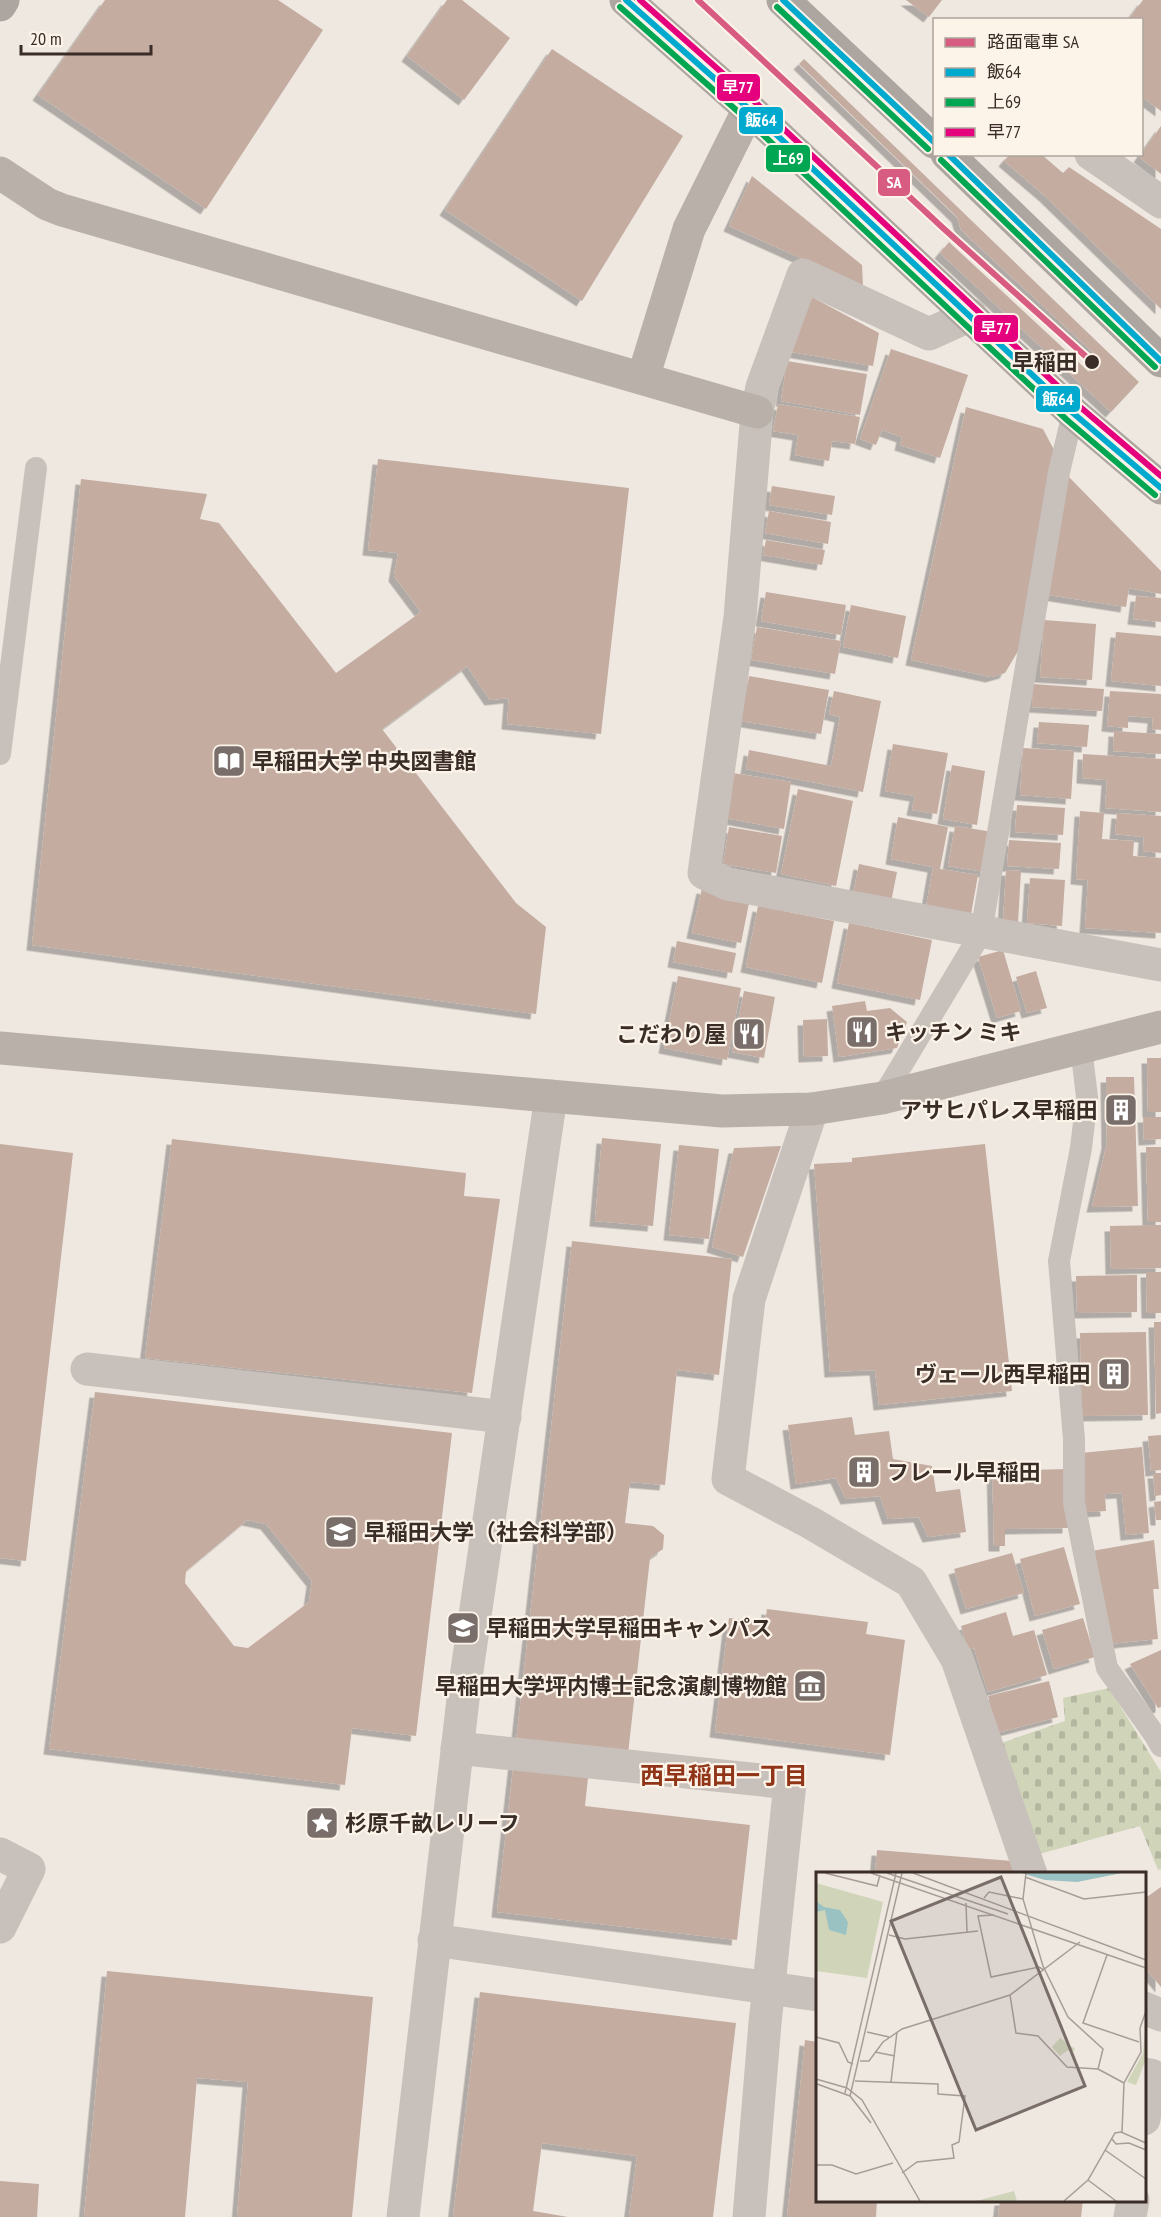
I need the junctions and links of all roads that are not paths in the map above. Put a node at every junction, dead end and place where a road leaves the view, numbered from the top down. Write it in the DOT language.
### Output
graph roads {
  1 [pos="3,0"];
  2 [pos="626,0"];
  3 [pos="783,0"];
  4 [pos="0,5"];
  5 [pos="749,108"];
  6 [pos="933,137"];
  7 [pos="952,156"];
  8 [pos="1093,156"];
  9 [pos="0,173"];
  10 [pos="1161,202"];
  11 [pos="971,315"];
  12 [pos="1161,361"];
  13 [pos="644,378"];
  14 [pos="757,412"];
  15 [pos="1073,413"];
  16 [pos="36,468"];
  17 [pos="1161,488"];
  18 [pos="0,754"];
  19 [pos="981,933"];
  20 [pos="1161,965"];
  21 [pos="1161,1027"];
  22 [pos="1081,1047"];
  23 [pos="0,1048"];
  24 [pos="551,1096"];
  25 [pos="882,1098"];
  26 [pos="812,1109"];
  27 [pos="87,1369"];
  28 [pos="505,1418"];
  29 [pos="1161,1746"];
  30 [pos="457,1748"];
  31 [pos="0,1854"];
  32 [pos="1030,1872"];
  33 [pos="0,1927"];
  34 [pos="434,1940"];
  35 [pos="769,1988"];
  36 [pos="816,1995"];
  37 [pos="1146,2009"];
  38 [pos="1161,2015"];
  39 [pos="1146,2074"];
  40 [pos="1146,2106"];
  41 [pos="1133,2202"];
  42 [pos="403,2217"];
  43 [pos="749,2217"];
  44 [pos="1130,2217"];
  1 -- 4 [label="main road"];
  2 -- 5 [label="main road"];
  3 -- 6 [label="main road"];
  5 -- 11 [label="main road"];
  5 -- 13 [label="street"];
  7 -- 12 [label="main road"];
  8 -- 10 [label="street"];
  9 -- 13 [label="street"];
  11 -- 14 [label="street"];
  11 -- 15 [label="main road"];
  13 -- 14 [label="street"];
  14 -- 19 [label="street"];
  15 -- 17 [label="main road"];
  15 -- 19 [label="lane"];
  16 -- 18 [label="lane"];
  19 -- 20 [label="street"];
  19 -- 25 [label="lane"];
  21 -- 22 [label="street"];
  22 -- 25 [label="street"];
  22 -- 29 [label="lane"];
  23 -- 24 [label="street"];
  24 -- 26 [label="street"];
  24 -- 28 [label="street"];
  25 -- 26 [label="street"];
  26 -- 32 [label="street"];
  27 -- 28 [label="street"];
  28 -- 30 [label="street"];
  30 -- 34 [label="street"];
  30 -- 35 [label="street"];
  31 -- 33 [label="street"];
  34 -- 35 [label="street"];
  34 -- 42 [label="street"];
  35 -- 36 [label="street"];
  35 -- 43 [label="street"];
  37 -- 38 [label="street"];
  39 -- 40 [label="street"];
  41 -- 44 [label="street"];
}
